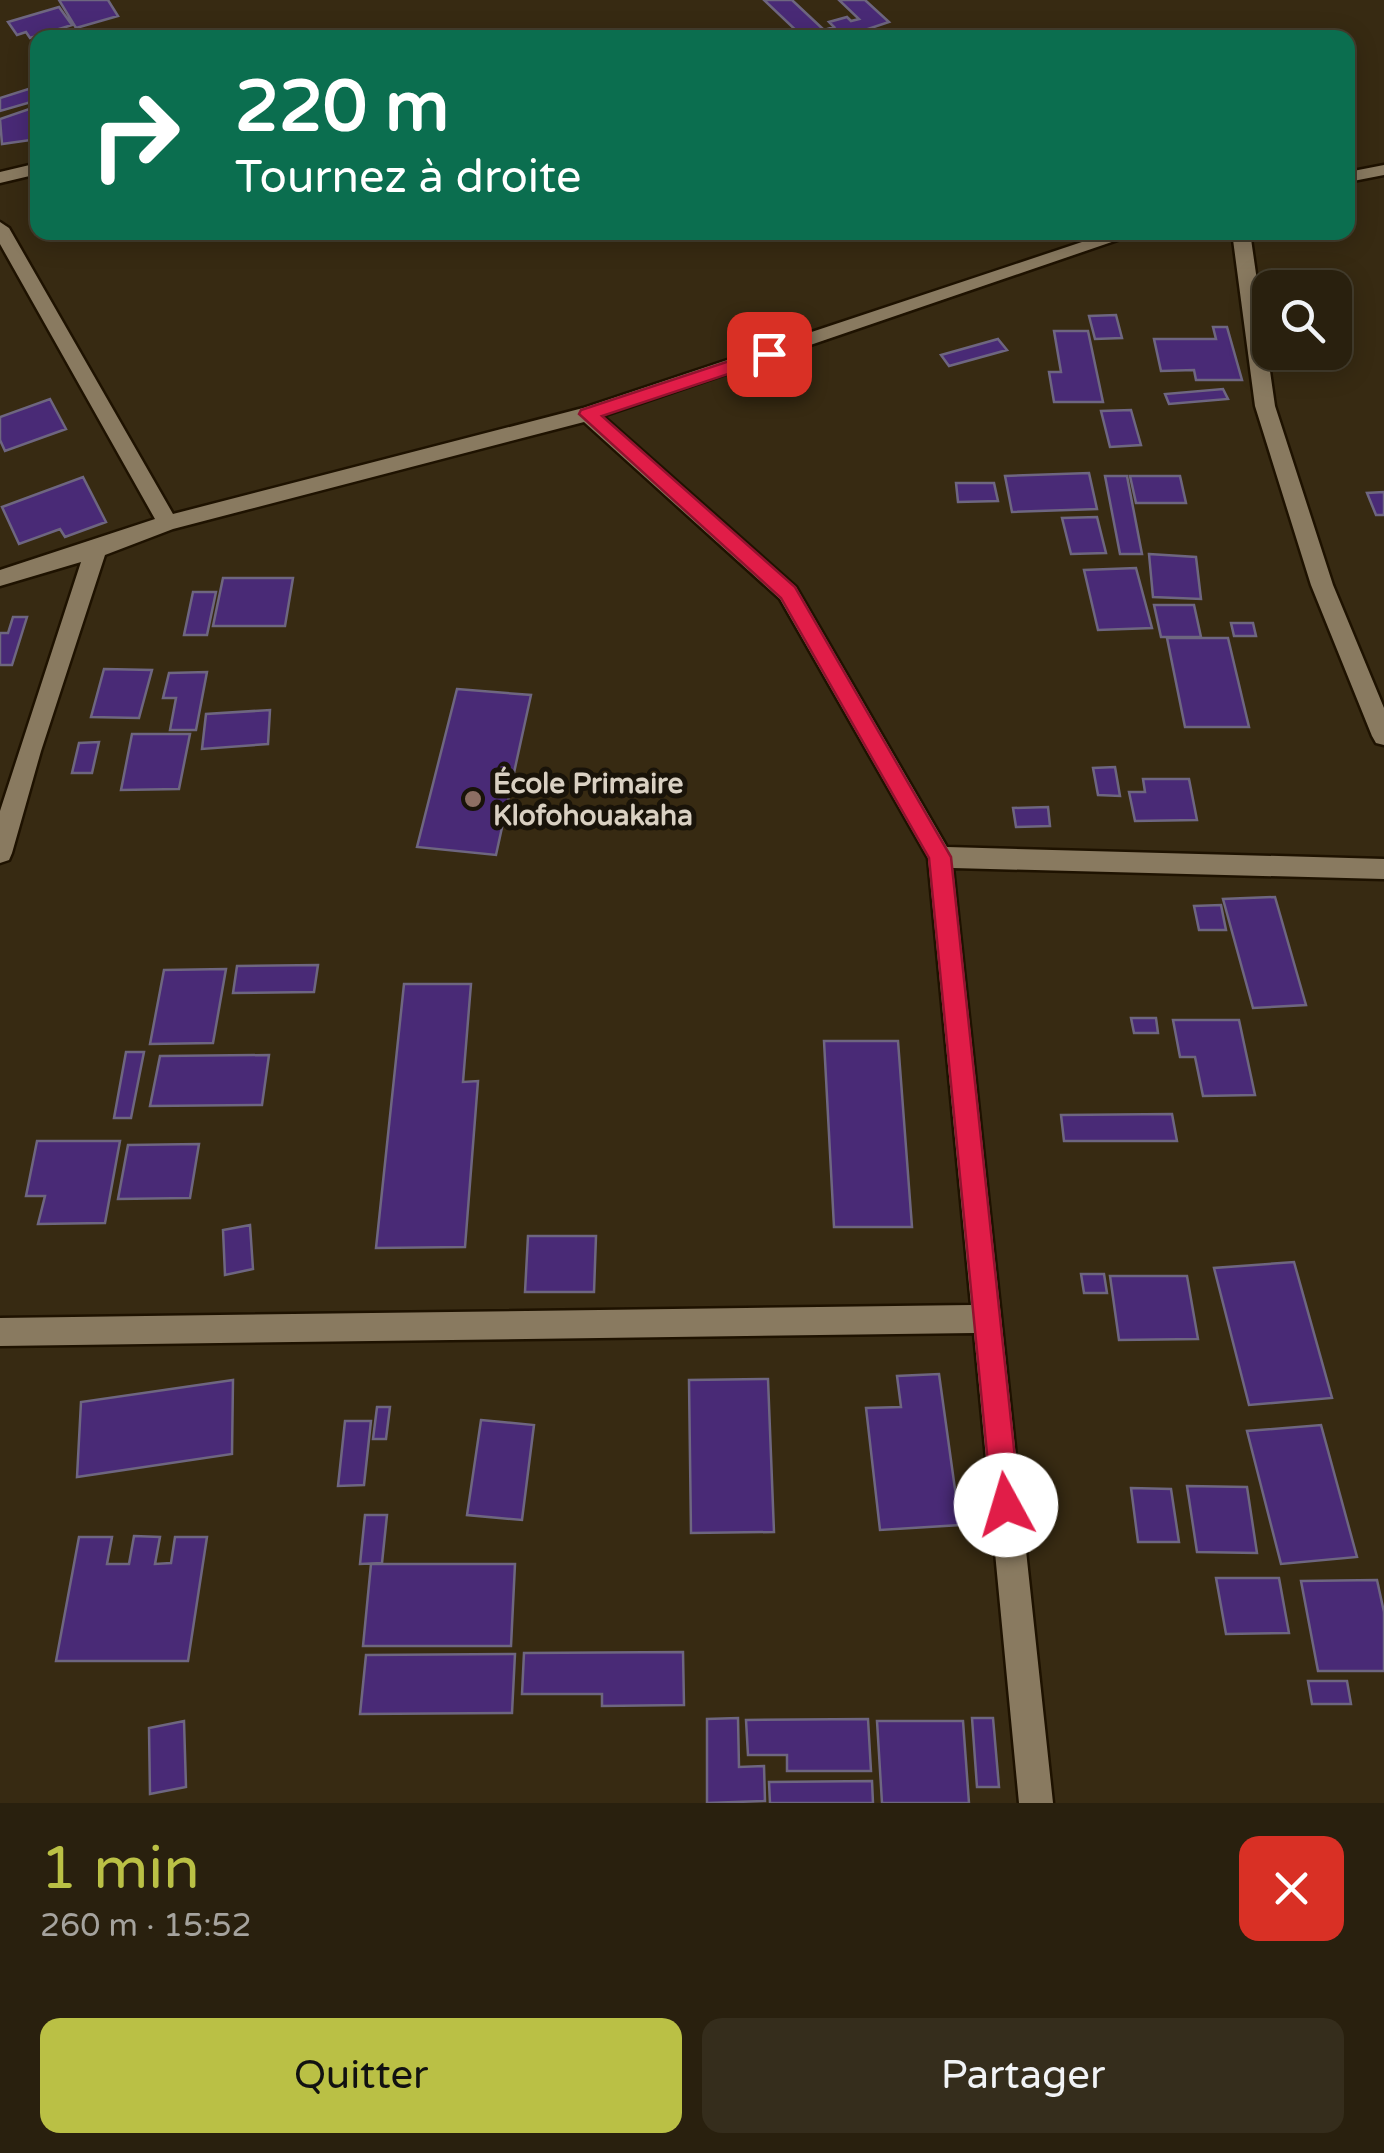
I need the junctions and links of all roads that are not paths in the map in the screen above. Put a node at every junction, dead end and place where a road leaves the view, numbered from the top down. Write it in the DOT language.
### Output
graph roads {
  1 [pos="30,170"];
  2 [pos="1384,170"];
  3 [pos="1355,176"];
  4 [pos="0,178"];
  5 [pos="0,228"];
  6 [pos="1108,240"];
  7 [pos="1242,240"];
  8 [pos="588,414"];
  9 [pos="168,523"];
  10 [pos="96,550"];
  11 [pos="0,578"];
  12 [pos="1384,736"];
  13 [pos="0,853"];
  14 [pos="940,857"];
  15 [pos="1384,870"];
  16 [pos="987,1318"];
  17 [pos="0,1332"];
  18 [pos="1036,1803"];
  1 -- 4 [label="street"];
  2 -- 3 [label="street"];
  5 -- 9 [label="street"];
  6 -- 8 [label="street"];
  7 -- 12 [label="street"];
  8 -- 9 [label="street"];
  8 -- 14 [label="street"];
  9 -- 10 [label="street"];
  10 -- 11 [label="street"];
  10 -- 13 [label="street"];
  14 -- 15 [label="street"];
  14 -- 16 [label="street"];
  16 -- 17 [label="street"];
  16 -- 18 [label="street"];
}
